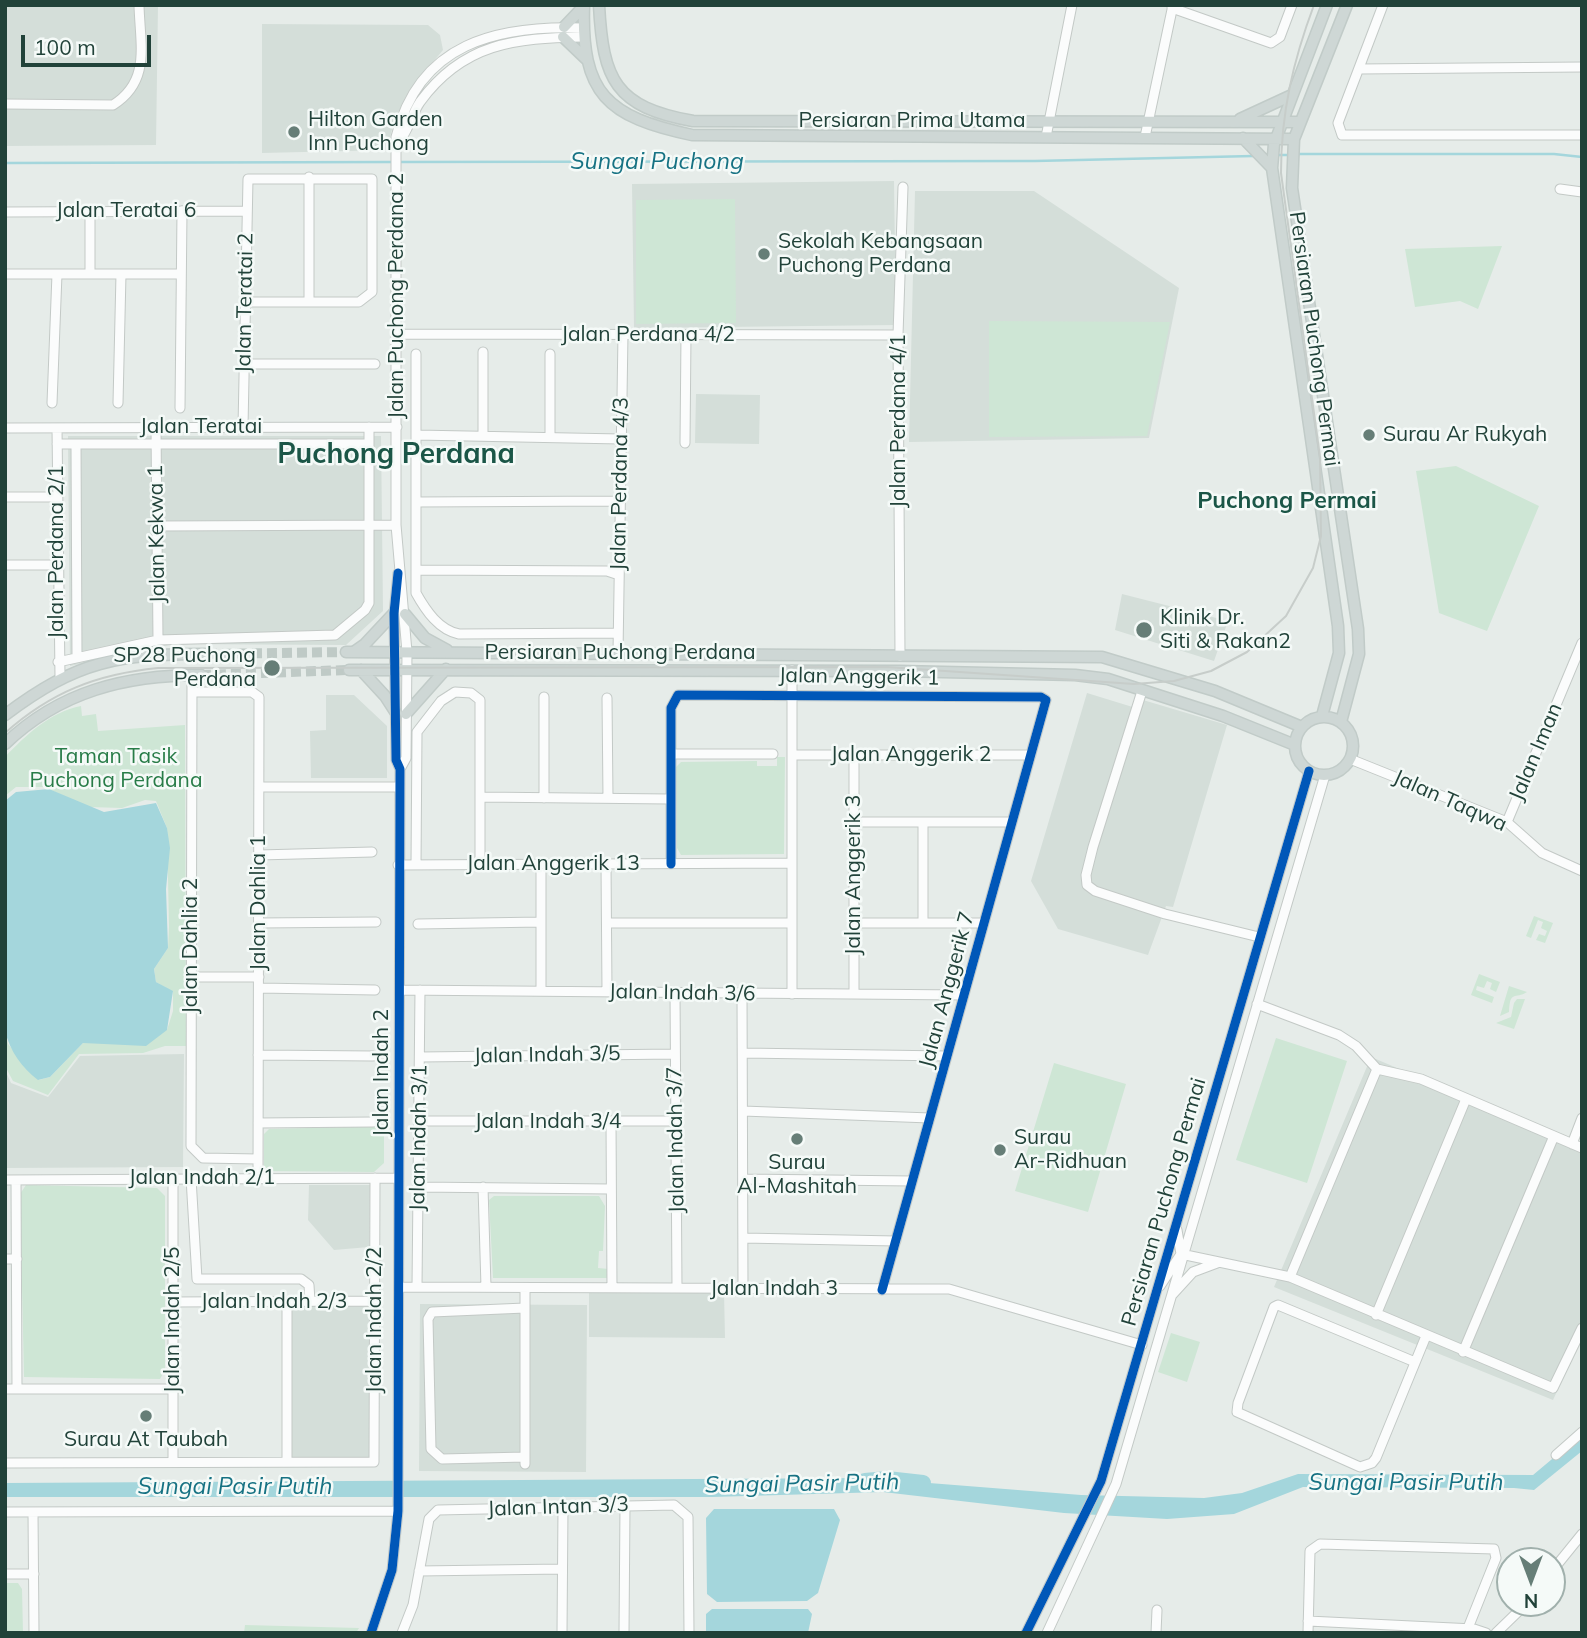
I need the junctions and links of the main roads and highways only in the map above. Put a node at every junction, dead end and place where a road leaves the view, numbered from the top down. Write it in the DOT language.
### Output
graph roads {
  1 [pos="1326,5"];
  2 [pos="1348,5"];
  3 [pos="584,6"];
  4 [pos="599,6"];
  5 [pos="585,32"];
  6 [pos="602,54"];
  7 [pos="588,61"];
  8 [pos="1292,95"];
  9 [pos="1230,121"];
  10 [pos="1283,122"];
  11 [pos="1300,122"];
  12 [pos="1242,138"];
  13 [pos="1275,144"];
  14 [pos="1293,144"];
  15 [pos="1272,168"];
  16 [pos="453,652"];
  17 [pos="207,654"];
  18 [pos="446,669"];
  19 [pos="349,670"];
  20 [pos="362,670"];
  21 [pos="197,675"];
  22 [pos="5,715"];
  23 [pos="1322,716"];
  24 [pos="1341,722"];
  25 [pos="1302,727"];
  26 [pos="5,744"];
  27 [pos="1295,745"];
  1 -- 8 [label="main road, Persiaran Puchong Permai"];
  2 -- 11 [label="main road, Persiaran Puchong Permai"];
  3 -- 5 [label="main road, Persiaran Prima Utama"];
  3 -- 7 [label="main road"];
  4 -- 5 [label="main road"];
  4 -- 6 [label="main road, Persiaran Prima Utama"];
  5 -- 6 [label="main road"];
  5 -- 7 [label="main road, Persiaran Prima Utama"];
  6 -- 9 [label="main road, Persiaran Prima Utama"];
  7 -- 12 [label="main road, Persiaran Prima Utama"];
  8 -- 9 [label="main road"];
  8 -- 10 [label="main road, Persiaran Puchong Permai"];
  9 -- 10 [label="main road, Persiaran Prima Utama"];
  10 -- 11 [label="main road, Persiaran Prima Utama"];
  10 -- 13 [label="main road, Persiaran Puchong Permai"];
  11 -- 14 [label="main road, Persiaran Puchong Permai"];
  12 -- 13 [label="main road, Persiaran Prima Utama"];
  12 -- 15 [label="main road"];
  13 -- 14 [label="main road, Persiaran Prima Utama"];
  13 -- 15 [label="main road, Persiaran Puchong Permai"];
  14 -- 24 [label="main road, Persiaran Puchong Permai"];
  15 -- 23 [label="main road, Persiaran Puchong Permai"];
  16 -- 16 [label="main road, Persiaran Puchong Perdana"];
  16 -- 25 [label="main road, Persiaran Puchong Perdana"];
  17 -- 22 [label="main road"];
  18 -- 20 [label="main road, Persiaran Puchong Perdana"];
  18 -- 20 [label="main road"];
  18 -- 27 [label="main road, Persiaran Puchong Perdana"];
  19 -- 20 [label="main road, Persiaran Puchong Perdana"];
  21 -- 26 [label="main road"];
  23 -- 24 [label="main road"];
  23 -- 25 [label="main road"];
  24 -- 27 [label="main road"];
  25 -- 27 [label="main road"];
}
